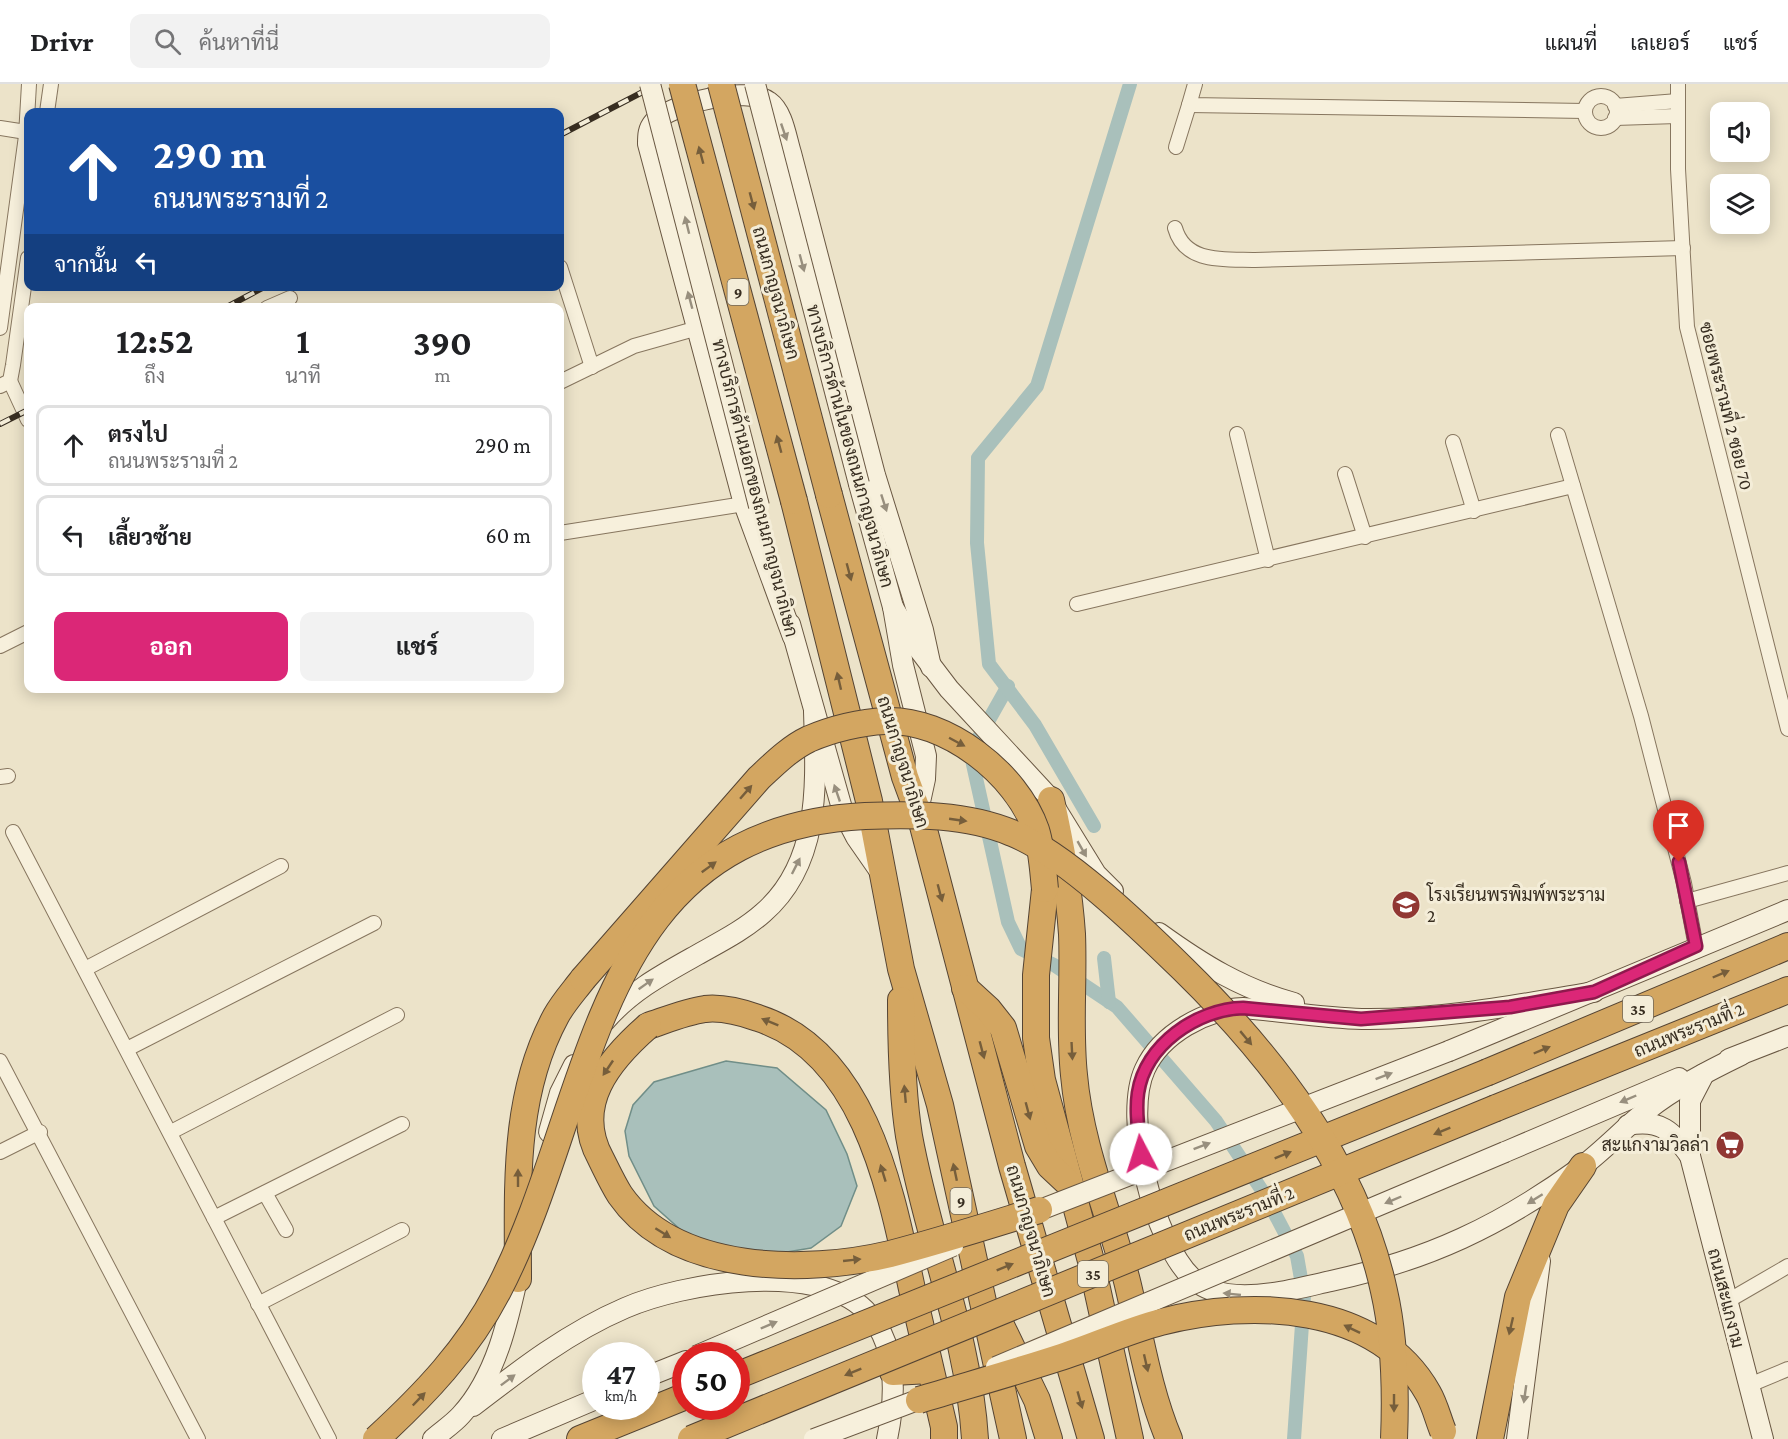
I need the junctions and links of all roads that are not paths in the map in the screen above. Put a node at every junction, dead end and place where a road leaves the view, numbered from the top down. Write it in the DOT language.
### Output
graph roads {
  1 [pos="29,84"];
  2 [pos="51,84"];
  3 [pos="650,84"];
  4 [pos="682,84"];
  5 [pos="721,84"];
  6 [pos="755,84"];
  7 [pos="1196,84"];
  8 [pos="1678,84"];
  9 [pos="1601,90"];
  10 [pos="1678,101"];
  11 [pos="1189,105"];
  12 [pos="28,108"];
  13 [pos="48,108"];
  14 [pos="1585,111"];
  15 [pos="1615,112"];
  16 [pos="1677,116"];
  17 [pos="0,128"];
  18 [pos="24,132"];
  19 [pos="24,141"];
  20 [pos="1176,147"];
  21 [pos="7,214"];
  22 [pos="1175,228"];
  23 [pos="1683,248"];
  24 [pos="24,280"];
  25 [pos="564,280"];
  26 [pos="290,298"];
  27 [pos="278,303"];
  28 [pos="1,307"];
  29 [pos="0,328"];
  30 [pos="698,328"];
  31 [pos="591,367"];
  32 [pos="564,380"];
  33 [pos="5,383"];
  34 [pos="24,414"];
  35 [pos="1237,434"];
  36 [pos="1558,435"];
  37 [pos="1453,442"];
  38 [pos="1345,474"];
  39 [pos="1574,486"];
  40 [pos="752,505"];
  41 [pos="1474,510"];
  42 [pos="564,532"];
  43 [pos="1365,537"];
  44 [pos="1268,560"];
  45 [pos="1077,604"];
  46 [pos="893,608"];
  47 [pos="24,634"];
  48 [pos="0,646"];
  49 [pos="931,667"];
  50 [pos="814,711"];
  51 [pos="1788,729"];
  52 [pos="1051,800"];
  53 [pos="918,811"];
  54 [pos="13,832"];
  55 [pos="281,866"];
  56 [pos="1788,873"];
  57 [pos="886,881"];
  58 [pos="1687,901"];
  59 [pos="1788,910"];
  60 [pos="374,923"];
  61 [pos="1696,946"];
  62 [pos="1788,946"];
  63 [pos="85,969"];
  64 [pos="901,969"];
  65 [pos="1788,990"];
  66 [pos="966,991"];
  67 [pos="1594,992"];
  68 [pos="397,1015"];
  69 [pos="1361,1019"];
  70 [pos="1788,1036"];
  71 [pos="128,1049"];
  72 [pos="1742,1055"];
  73 [pos="0,1061"];
  74 [pos="1704,1074"];
  75 [pos="402,1124"];
  76 [pos="1628,1125"];
  77 [pos="40,1132"];
  78 [pos="171,1132"];
  79 [pos="909,1135"];
  80 [pos="0,1152"];
  81 [pos="1690,1156"];
  82 [pos="1583,1166"];
  83 [pos="1069,1184"];
  84 [pos="266,1192"];
  85 [pos="1039,1210"];
  86 [pos="214,1218"];
  87 [pos="286,1230"];
  88 [pos="402,1230"];
  89 [pos="1544,1231"];
  90 [pos="1091,1261"];
  91 [pos="1788,1266"];
  92 [pos="908,1270"];
  93 [pos="976,1273"];
  94 [pos="518,1278"];
  95 [pos="1127,1281"];
  96 [pos="1726,1302"];
  97 [pos="258,1304"];
  98 [pos="729,1342"];
  99 [pos="1788,1369"];
  100 [pos="750,1370"];
  101 [pos="930,1370"];
  102 [pos="893,1372"];
  103 [pos="1747,1386"];
  104 [pos="919,1400"];
  105 [pos="672,1402"];
  106 [pos="582,1405"];
  107 [pos="1157,1412"];
  108 [pos="461,1415"];
  109 [pos="1046,1432"];
  110 [pos="506,1437"];
  111 [pos="1012,1437"];
  112 [pos="198,1439"];
  113 [pos="329,1439"];
  114 [pos="376,1439"];
  115 [pos="433,1439"];
  116 [pos="580,1439"];
  117 [pos="691,1439"];
  118 [pos="814,1439"];
  119 [pos="887,1439"];
  120 [pos="944,1439"];
  121 [pos="975,1439"];
  122 [pos="1091,1439"];
  123 [pos="1130,1439"];
  124 [pos="1161,1439"];
  125 [pos="1169,1439"];
  126 [pos="1394,1439"];
  127 [pos="1443,1439"];
  128 [pos="1490,1439"];
  129 [pos="1517,1439"];
  130 [pos="1763,1439"];
  1 -- 12 [label="street"];
  2 -- 13 [label="street"];
  40 -- 3 [label="main road, ทางบริการด้านนอกของถนนกาญจนาภิเษก, one-way, bridge"];
  57 -- 4 [label="highway, ถนนกาญจนาภิเษก / 9, one-way, bridge"];
  5 -- 53 [label="highway, ถนนกาญจนาภิเษก / 9, one-way, bridge"];
  6 -- 46 [label="main road, ทางบริการด้านในของถนนกาญจนาภิเษก, one-way, bridge"];
  7 -- 11 [label="street"];
  8 -- 10 [label="street, ซอยพระรามที่ 2 ซอย 70"];
  9 -- 14 [label="street"];
  9 -- 15 [label="street"];
  10 -- 15 [label="street"];
  10 -- 16 [label="street, ซอยพระรามที่ 2 ซอย 70"];
  11 -- 14 [label="street"];
  11 -- 20 [label="street"];
  14 -- 15 [label="street"];
  15 -- 16 [label="street"];
  16 -- 23 [label="street, ซอยพระรามที่ 2 ซอย 70"];
  17 -- 18 [label="street"];
  19 -- 21 [label="street"];
  21 -- 28 [label="street"];
  22 -- 23 [label="street"];
  23 -- 51 [label="street, ซอยพระรามที่ 2 ซอย 70"];
  24 -- 33 [label="street"];
  25 -- 31 [label="street"];
  26 -- 27 [label="street"];
  28 -- 29 [label="street"];
  30 -- 31 [label="street"];
  30 -- 40 [label="main road"];
  30 -- 49 [label="main road, one-way"];
  31 -- 32 [label="street"];
  33 -- 34 [label="street"];
  35 -- 44 [label="street"];
  36 -- 39 [label="street"];
  37 -- 41 [label="street"];
  38 -- 43 [label="street"];
  39 -- 41 [label="street"];
  39 -- 58 [label="street"];
  40 -- 42 [label="street"];
  40 -- 50 [label="main road, ทางบริการด้านนอกของถนนกาญจนาภิเษก"];
  41 -- 43 [label="street"];
  43 -- 44 [label="street"];
  44 -- 45 [label="street"];
  46 -- 49 [label="main road"];
  46 -- 53 [label="main road, ทางบริการด้านในของถนนกาญจนาภิเษก"];
  47 -- 48 [label="street"];
  49 -- 52 [label="main road"];
  57 -- 50 [label="main road, ทางบริการด้านนอกของถนนกาญจนาภิเษก, one-way"];
  94 -- 50 [label="main road, one-way"];
  52 -- 69 [label="main road, one-way"];
  52 -- 95 [label="highway, one-way"];
  53 -- 66 [label="highway, ถนนกาญจนาภิเษก / 9, one-way"];
  54 -- 63 [label="street"];
  55 -- 63 [label="street"];
  56 -- 58 [label="street"];
  57 -- 64 [label="highway, ถนนกาญจนาภิเษก / 9"];
  58 -- 61 [label="street"];
  59 -- 61 [label="main road, 35"];
  60 -- 71 [label="street"];
  61 -- 67 [label="main road, 35"];
  100 -- 62 [label="highway, 35, one-way, bridge"];
  63 -- 71 [label="street"];
  79 -- 64 [label="highway, one-way"];
  93 -- 64 [label="highway, ถนนกาญจนาภิเษก / 9, one-way"];
  65 -- 117 [label="highway, ถนนพระรามที่ 2 / 35, one-way, bridge"];
  66 -- 83 [label="highway, one-way"];
  66 -- 122 [label="highway, ถนนกาญจนาภิเษก / 9, one-way"];
  67 -- 69 [label="main road"];
  85 -- 67 [label="main road, 35, one-way, bridge"];
  68 -- 78 [label="street"];
  82 -- 69 [label="main road, one-way"];
  70 -- 72 [label="main road"];
  71 -- 78 [label="street"];
  72 -- 74 [label="main road"];
  72 -- 104 [label="main road, one-way, bridge"];
  73 -- 77 [label="street"];
  74 -- 76 [label="main road"];
  74 -- 81 [label="main road, ถนนสะแกงาม"];
  75 -- 84 [label="street"];
  76 -- 81 [label="main road, ถนนสะแกงาม"];
  76 -- 82 [label="main road"];
  77 -- 80 [label="street"];
  77 -- 112 [label="street"];
  78 -- 86 [label="street"];
  79 -- 92 [label="highway"];
  79 -- 121 [label="highway"];
  81 -- 96 [label="main road, ถนนสะแกงาม"];
  82 -- 89 [label="highway"];
  83 -- 90 [label="highway"];
  94 -- 83 [label="highway, one-way, bridge"];
  84 -- 86 [label="street"];
  84 -- 87 [label="street"];
  92 -- 85 [label="highway, one-way, bridge"];
  98 -- 85 [label="main road, 35, one-way, bridge"];
  86 -- 97 [label="street"];
  88 -- 97 [label="street"];
  89 -- 128 [label="highway, one-way"];
  89 -- 129 [label="main road, one-way"];
  90 -- 95 [label="highway"];
  90 -- 123 [label="highway"];
  91 -- 96 [label="street"];
  92 -- 101 [label="highway"];
  93 -- 109 [label="highway, ถนนกาญจนาภิเษก"];
  93 -- 111 [label="highway, ถนนกาญจนาภิเษก / 9"];
  94 -- 108 [label="main road"];
  95 -- 107 [label="highway, one-way"];
  96 -- 103 [label="main road, ถนนสะแกงาม"];
  97 -- 113 [label="street"];
  99 -- 103 [label="street"];
  101 -- 102 [label="highway"];
  101 -- 120 [label="highway"];
  108 -- 102 [label="main road, one-way"];
  102 -- 119 [label="main road"];
  103 -- 130 [label="main road, ถนนสะแกงาม"];
  104 -- 118 [label="main road, bridge"];
  127 -- 104 [label="highway, one-way, bridge"];
  105 -- 116 [label="highway"];
  106 -- 110 [label="main road"];
  107 -- 124 [label="highway"];
  107 -- 125 [label="highway"];
  108 -- 115 [label="main road"];
  114 -- 126 [label="highway, one-way, bridge"];
}
